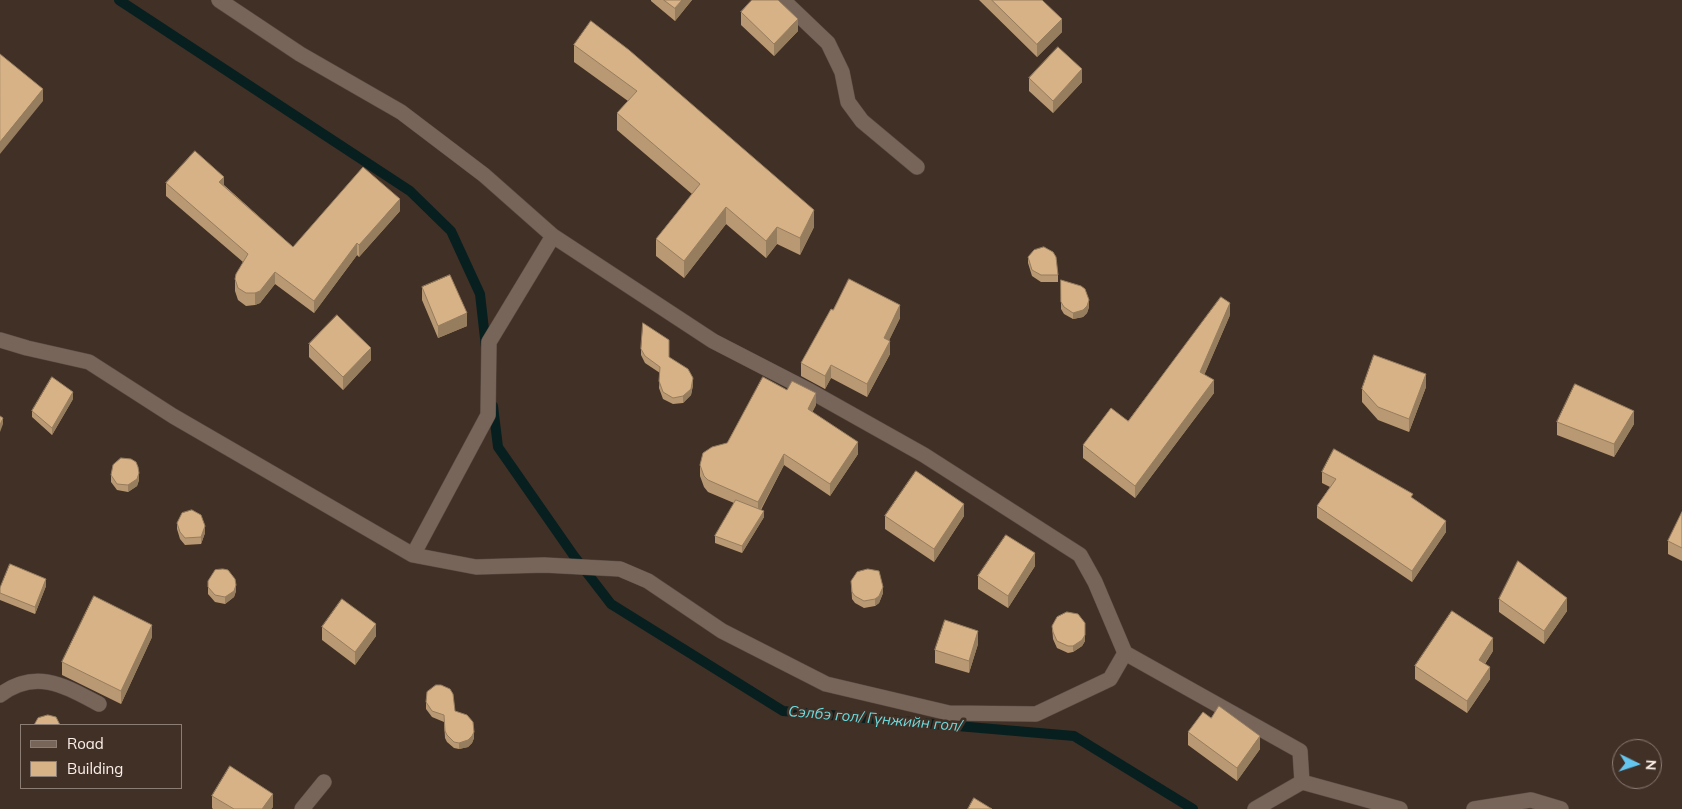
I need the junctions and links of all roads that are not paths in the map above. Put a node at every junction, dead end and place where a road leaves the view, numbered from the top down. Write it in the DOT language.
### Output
graph roads {
  1 [pos="219,0"];
  2 [pos="783,0"];
  3 [pos="917,167"];
  4 [pos="553,236"];
  5 [pos="0,340"];
  6 [pos="413,554"];
  7 [pos="1125,653"];
  8 [pos="0,695"];
  9 [pos="99,704"];
  10 [pos="324,782"];
  11 [pos="1302,782"];
  12 [pos="302,809"];
  13 [pos="1255,809"];
  14 [pos="1400,809"];
  15 [pos="1474,809"];
  16 [pos="1561,809"];
  1 -- 4 [label="street"];
  2 -- 3 [label="street"];
  4 -- 6 [label="street"];
  4 -- 7 [label="street"];
  5 -- 6 [label="street"];
  6 -- 7 [label="street"];
  7 -- 11 [label="street"];
  8 -- 9 [label="street"];
  10 -- 12 [label="street"];
  11 -- 13 [label="street"];
  11 -- 14 [label="street"];
  15 -- 16 [label="street"];
}
